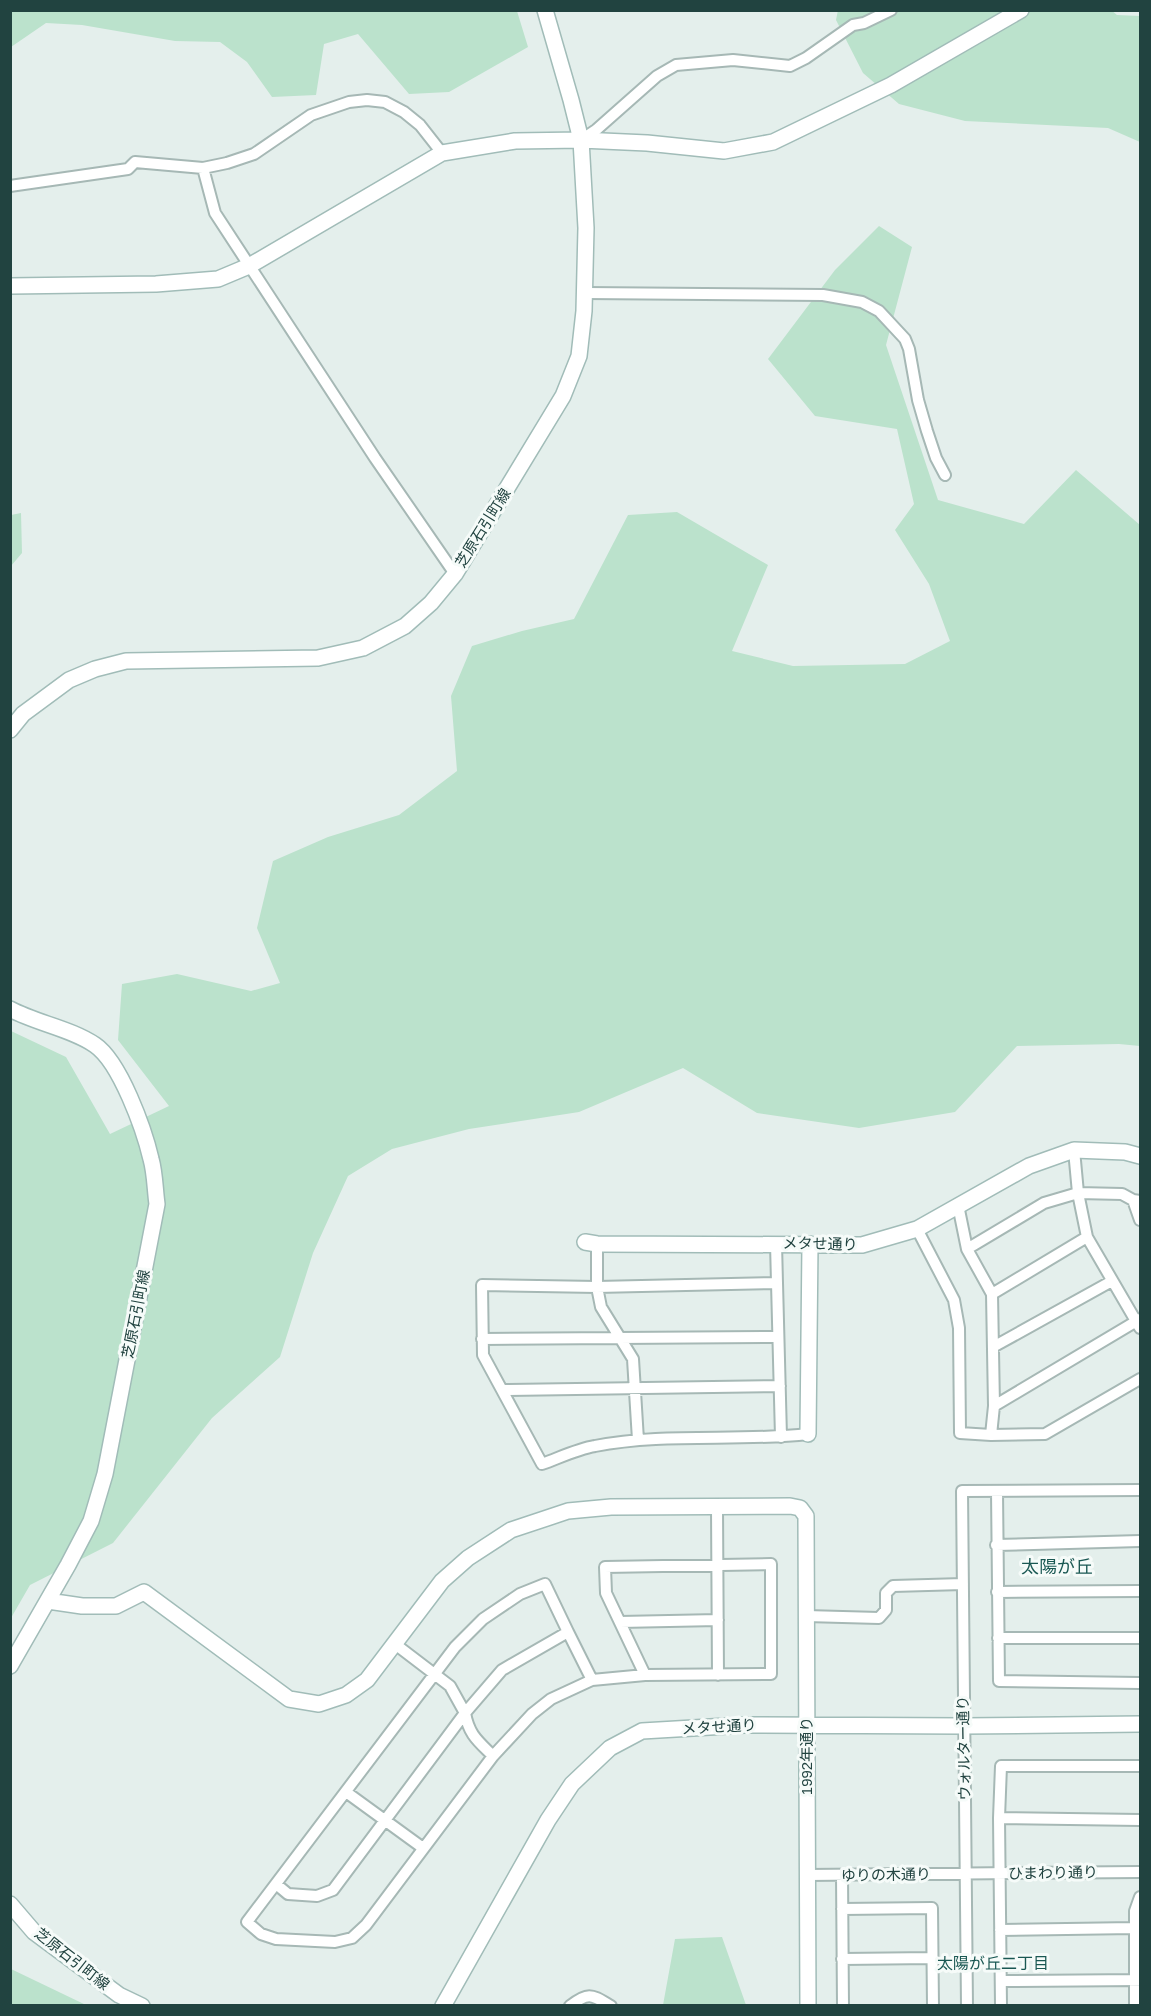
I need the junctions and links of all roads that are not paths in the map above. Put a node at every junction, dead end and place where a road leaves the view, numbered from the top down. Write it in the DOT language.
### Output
graph roads {
  1 [pos="545,10"];
  2 [pos="891,10"];
  3 [pos="1021,10"];
  4 [pos="580,140"];
  5 [pos="441,153"];
  6 [pos="202,168"];
  7 [pos="10,186"];
  8 [pos="249,266"];
  9 [pos="10,286"];
  10 [pos="585,293"];
  11 [pos="945,475"];
  12 [pos="454,574"];
  13 [pos="10,730"];
  14 [pos="10,1009"];
  15 [pos="1074,1150"];
  16 [pos="1140,1156"];
  17 [pos="1078,1193"];
  18 [pos="1136,1201"];
  19 [pos="958,1205"];
  20 [pos="1140,1220"];
  21 [pos="917,1229"];
  22 [pos="1087,1238"];
  23 [pos="591,1243"];
  24 [pos="776,1244"];
  25 [pos="810,1244"];
  26 [pos="967,1249"];
  27 [pos="1112,1281"];
  28 [pos="777,1283"];
  29 [pos="597,1287"];
  30 [pos="992,1294"];
  31 [pos="1139,1323"];
  32 [pos="778,1337"];
  33 [pos="620,1338"];
  34 [pos="482,1339"];
  35 [pos="993,1347"];
  36 [pos="1140,1379"];
  37 [pos="780,1386"];
  38 [pos="634,1388"];
  39 [pos="502,1390"];
  40 [pos="994,1406"];
  41 [pos="808,1434"];
  42 [pos="991,1435"];
  43 [pos="781,1437"];
  44 [pos="638,1440"];
  45 [pos="1140,1490"];
  46 [pos="997,1491"];
  47 [pos="1140,1498"];
  48 [pos="717,1507"];
  49 [pos="1140,1541"];
  50 [pos="996,1545"];
  51 [pos="717,1565"];
  52 [pos="963,1584"];
  53 [pos="1140,1591"];
  54 [pos="997,1592"];
  55 [pos="48,1601"];
  56 [pos="806,1616"];
  57 [pos="718,1620"];
  58 [pos="620,1622"];
  59 [pos="568,1632"];
  60 [pos="998,1638"];
  61 [pos="1140,1638"];
  62 [pos="395,1644"];
  63 [pos="10,1666"];
  64 [pos="435,1675"];
  65 [pos="718,1675"];
  66 [pos="645,1676"];
  67 [pos="592,1680"];
  68 [pos="1140,1683"];
  69 [pos="465,1713"];
  70 [pos="1140,1724"];
  71 [pos="806,1725"];
  72 [pos="964,1726"];
  73 [pos="493,1755"];
  74 [pos="1140,1766"];
  75 [pos="346,1792"];
  76 [pos="999,1818"];
  77 [pos="385,1820"];
  78 [pos="1140,1820"];
  79 [pos="423,1848"];
  80 [pos="1140,1872"];
  81 [pos="965,1874"];
  82 [pos="1000,1874"];
  83 [pos="807,1875"];
  84 [pos="842,1875"];
  85 [pos="276,1884"];
  86 [pos="1140,1897"];
  87 [pos="10,1904"];
  88 [pos="842,1909"];
  89 [pos="1134,1928"];
  90 [pos="1000,1930"];
  91 [pos="933,1958"];
  92 [pos="842,1959"];
  93 [pos="1138,1980"];
  94 [pos="1001,1981"];
  95 [pos="142,2006"];
  96 [pos="443,2006"];
  97 [pos="570,2006"];
  98 [pos="611,2006"];
  99 [pos="808,2006"];
  100 [pos="843,2006"];
  101 [pos="933,2006"];
  102 [pos="966,2006"];
  103 [pos="1001,2006"];
  104 [pos="1135,2006"];
  1 -- 4 [label="street, 芝原石引町線"];
  2 -- 4 [label="street"];
  3 -- 4 [label="street"];
  4 -- 5 [label="street"];
  4 -- 10 [label="street, 芝原石引町線"];
  5 -- 6 [label="street"];
  5 -- 8 [label="street"];
  6 -- 7 [label="street"];
  6 -- 8 [label="street"];
  8 -- 9 [label="street"];
  8 -- 12 [label="street"];
  10 -- 11 [label="street"];
  10 -- 12 [label="street, 芝原石引町線"];
  12 -- 13 [label="street, 芝原石引町線"];
  14 -- 55 [label="street, 芝原石引町線"];
  15 -- 16 [label="street, メタせ通り"];
  15 -- 17 [label="street"];
  15 -- 19 [label="street, メタせ通り"];
  17 -- 18 [label="street"];
  17 -- 22 [label="street"];
  17 -- 26 [label="street"];
  18 -- 20 [label="street"];
  19 -- 21 [label="street, メタせ通り"];
  19 -- 26 [label="street"];
  21 -- 25 [label="street, メタせ通り"];
  21 -- 42 [label="street"];
  22 -- 27 [label="street"];
  22 -- 30 [label="street"];
  23 -- 24 [label="street, メタせ通り"];
  23 -- 29 [label="street"];
  24 -- 25 [label="street, メタせ通り"];
  24 -- 28 [label="street"];
  25 -- 41 [label="street"];
  26 -- 30 [label="street"];
  27 -- 31 [label="street"];
  27 -- 35 [label="street"];
  28 -- 29 [label="street"];
  28 -- 32 [label="street"];
  29 -- 33 [label="street"];
  29 -- 34 [label="street"];
  30 -- 35 [label="street"];
  31 -- 40 [label="street"];
  32 -- 33 [label="street"];
  32 -- 37 [label="street"];
  33 -- 34 [label="street"];
  33 -- 38 [label="street"];
  34 -- 39 [label="street"];
  35 -- 40 [label="street"];
  36 -- 42 [label="street"];
  37 -- 38 [label="street"];
  37 -- 43 [label="street"];
  38 -- 39 [label="street"];
  38 -- 44 [label="street"];
  39 -- 44 [label="street"];
  40 -- 42 [label="street"];
  41 -- 43 [label="street"];
  43 -- 44 [label="street"];
  45 -- 46 [label="street"];
  45 -- 47 [label="street"];
  46 -- 50 [label="street"];
  46 -- 52 [label="street, ウォルター通り"];
  48 -- 51 [label="street"];
  48 -- 56 [label="street, 1992年通り"];
  48 -- 62 [label="street"];
  49 -- 50 [label="street"];
  50 -- 54 [label="street"];
  51 -- 57 [label="street"];
  51 -- 58 [label="street"];
  51 -- 65 [label="street"];
  52 -- 56 [label="street"];
  52 -- 72 [label="street, ウォルター通り"];
  53 -- 54 [label="street"];
  54 -- 60 [label="street"];
  55 -- 62 [label="street"];
  55 -- 63 [label="street, 芝原石引町線"];
  56 -- 71 [label="street, 1992年通り"];
  57 -- 58 [label="street"];
  57 -- 65 [label="street"];
  58 -- 66 [label="street"];
  59 -- 64 [label="street"];
  59 -- 67 [label="street"];
  59 -- 69 [label="street"];
  60 -- 61 [label="street"];
  60 -- 68 [label="street"];
  62 -- 64 [label="street"];
  64 -- 69 [label="street"];
  64 -- 75 [label="street"];
  65 -- 66 [label="street"];
  66 -- 67 [label="street"];
  67 -- 73 [label="street"];
  69 -- 73 [label="street"];
  69 -- 77 [label="street"];
  70 -- 72 [label="street, メタせ通り"];
  71 -- 72 [label="street, メタせ通り"];
  71 -- 83 [label="street, 1992年通り"];
  71 -- 96 [label="street, メタせ通り"];
  72 -- 81 [label="street, ウォルター通り"];
  73 -- 79 [label="street"];
  74 -- 76 [label="street"];
  75 -- 77 [label="street"];
  75 -- 85 [label="street"];
  76 -- 78 [label="street"];
  76 -- 82 [label="street"];
  77 -- 79 [label="street"];
  77 -- 85 [label="street"];
  79 -- 85 [label="street"];
  80 -- 82 [label="street, ひまわり通り"];
  81 -- 82 [label="street, ひまわり通り"];
  81 -- 84 [label="street, ゆりの木通り"];
  81 -- 102 [label="street, ウォルター通り"];
  82 -- 90 [label="street"];
  83 -- 84 [label="street, ゆりの木通り"];
  83 -- 99 [label="street, 1992年通り"];
  84 -- 88 [label="street"];
  86 -- 89 [label="street"];
  87 -- 95 [label="street, 芝原石引町線"];
  88 -- 91 [label="street"];
  88 -- 92 [label="street"];
  89 -- 90 [label="street"];
  89 -- 93 [label="street"];
  90 -- 94 [label="street"];
  91 -- 92 [label="street"];
  91 -- 101 [label="street"];
  92 -- 100 [label="street"];
  93 -- 94 [label="street"];
  93 -- 104 [label="street"];
  94 -- 103 [label="street"];
  97 -- 98 [label="street"];
}
